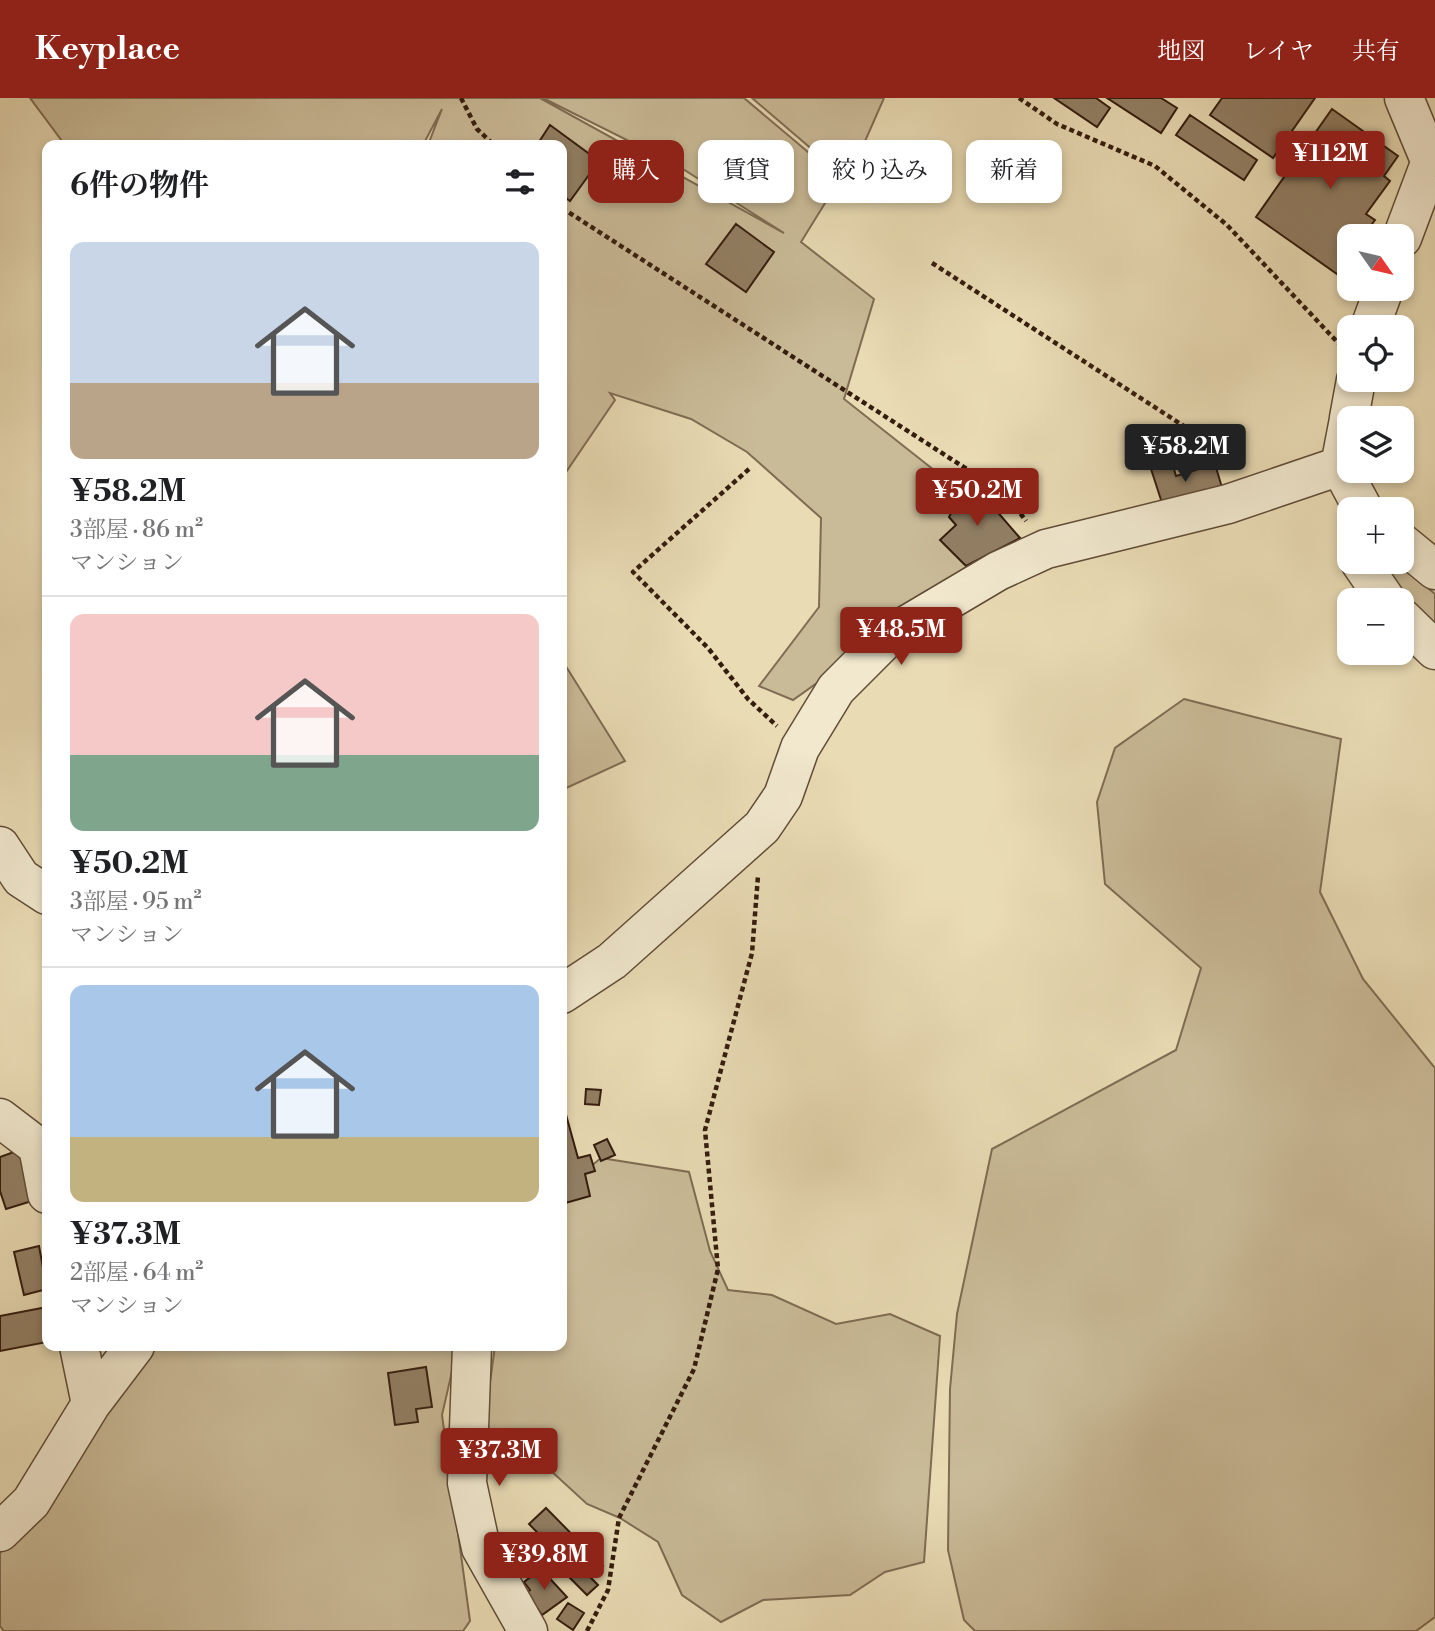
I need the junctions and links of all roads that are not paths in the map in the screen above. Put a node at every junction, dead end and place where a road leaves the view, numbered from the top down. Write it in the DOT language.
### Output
graph roads {
  1 [pos="1404,98"];
  2 [pos="1432,154"];
  3 [pos="1407,224"];
  4 [pos="1337,467"];
  5 [pos="1414,552"];
  6 [pos="1435,570"];
  7 [pos="1414,630"];
  8 [pos="1435,650"];
  9 [pos="0,846"];
  10 [pos="42,892"];
  11 [pos="567,991"];
  12 [pos="0,1118"];
  13 [pos="42,1169"];
  14 [pos="80,1351"];
  15 [pos="131,1351"];
  16 [pos="472,1351"];
  17 [pos="91,1404"];
  18 [pos="0,1532"];
  19 [pos="528,1631"];
  1 -- 2 [label="street"];
  2 -- 3 [label="street"];
  4 -- 11 [label="street"];
  5 -- 6 [label="street"];
  7 -- 8 [label="street"];
  9 -- 10 [label="street"];
  12 -- 13 [label="street"];
  14 -- 17 [label="street"];
  15 -- 17 [label="street"];
  16 -- 19 [label="street"];
  17 -- 18 [label="street"];
}
